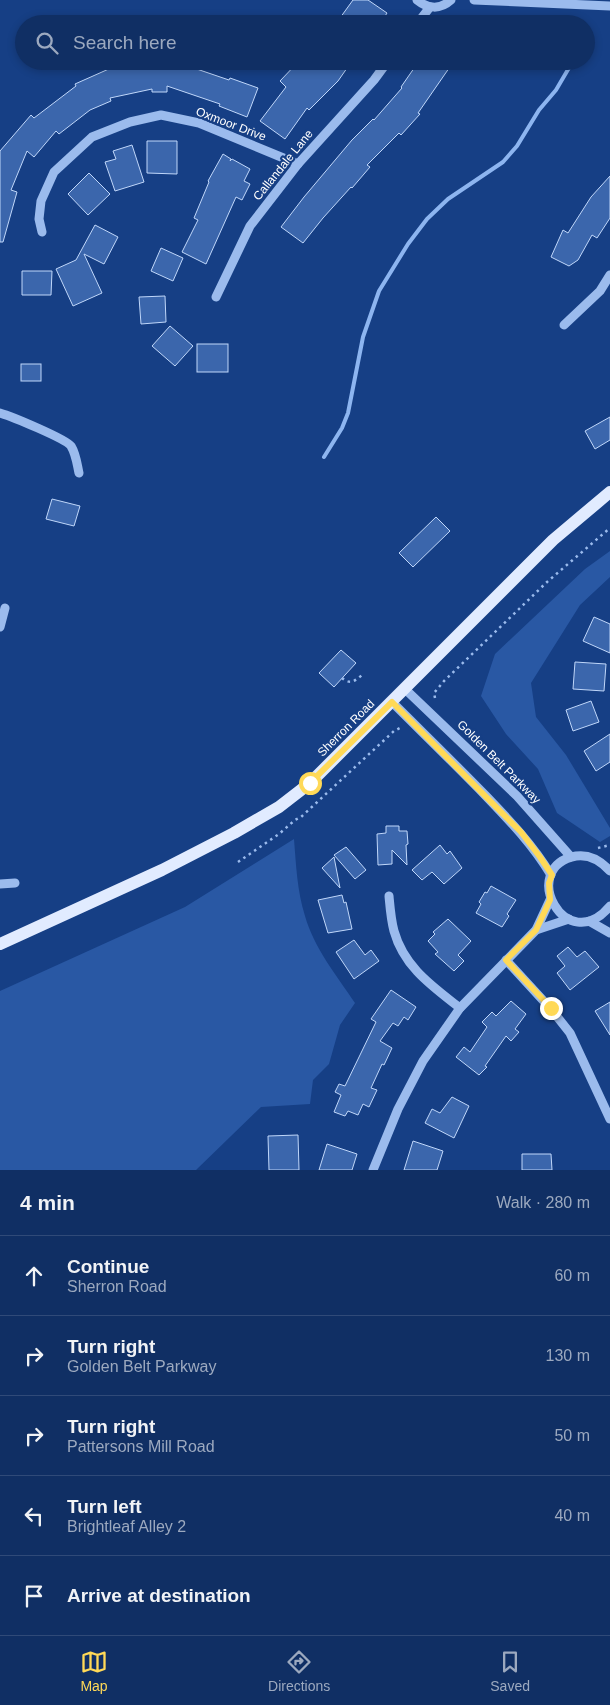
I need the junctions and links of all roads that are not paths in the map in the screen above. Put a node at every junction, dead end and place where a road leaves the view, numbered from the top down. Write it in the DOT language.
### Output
graph roads {
  1 [pos="417,0"];
  2 [pos="451,0"];
  3 [pos="474,0"];
  4 [pos="610,6"];
  5 [pos="430,7"];
  6 [pos="424,15"];
  7 [pos="381,70"];
  8 [pos="298,164"];
  9 [pos="42,232"];
  10 [pos="610,275"];
  11 [pos="216,297"];
  12 [pos="564,325"];
  13 [pos="0,413"];
  14 [pos="79,473"];
  15 [pos="610,492"];
  16 [pos="5,608"];
  17 [pos="0,627"];
  18 [pos="405,689"];
  19 [pos="392,702"];
  20 [pos="610,856"];
  21 [pos="571,857"];
  22 [pos="599,860"];
  23 [pos="610,871"];
  24 [pos="552,875"];
  25 [pos="15,883"];
  26 [pos="0,884"];
  27 [pos="389,896"];
  28 [pos="550,900"];
  29 [pos="610,906"];
  30 [pos="569,919"];
  31 [pos="589,921"];
  32 [pos="536,930"];
  33 [pos="610,933"];
  34 [pos="0,944"];
  35 [pos="506,960"];
  36 [pos="460,1008"];
  37 [pos="610,1119"];
  38 [pos="374,1170"];
  1 -- 5 [label="street"];
  2 -- 5 [label="street"];
  3 -- 4 [label="street"];
  5 -- 6 [label="street"];
  7 -- 8 [label="street, Callandale Lane"];
  8 -- 9 [label="street, Oxmoor Drive"];
  8 -- 11 [label="street, Callandale Lane"];
  10 -- 12 [label="street"];
  13 -- 14 [label="street"];
  15 -- 18 [label="main road, Sherron Road"];
  16 -- 17 [label="street"];
  18 -- 19 [label="main road, Sherron Road"];
  18 -- 21 [label="street, Golden Belt Parkway"];
  19 -- 24 [label="street"];
  19 -- 34 [label="main road, Sherron Road"];
  20 -- 22 [label="street"];
  21 -- 22 [label="street"];
  21 -- 24 [label="street"];
  22 -- 23 [label="street"];
  24 -- 28 [label="street"];
  25 -- 26 [label="street"];
  27 -- 36 [label="street"];
  28 -- 30 [label="street"];
  28 -- 32 [label="street"];
  29 -- 31 [label="street"];
  30 -- 31 [label="street"];
  30 -- 32 [label="street"];
  31 -- 33 [label="street"];
  32 -- 35 [label="street"];
  35 -- 36 [label="street"];
  35 -- 37 [label="street"];
  36 -- 38 [label="street"];
}
